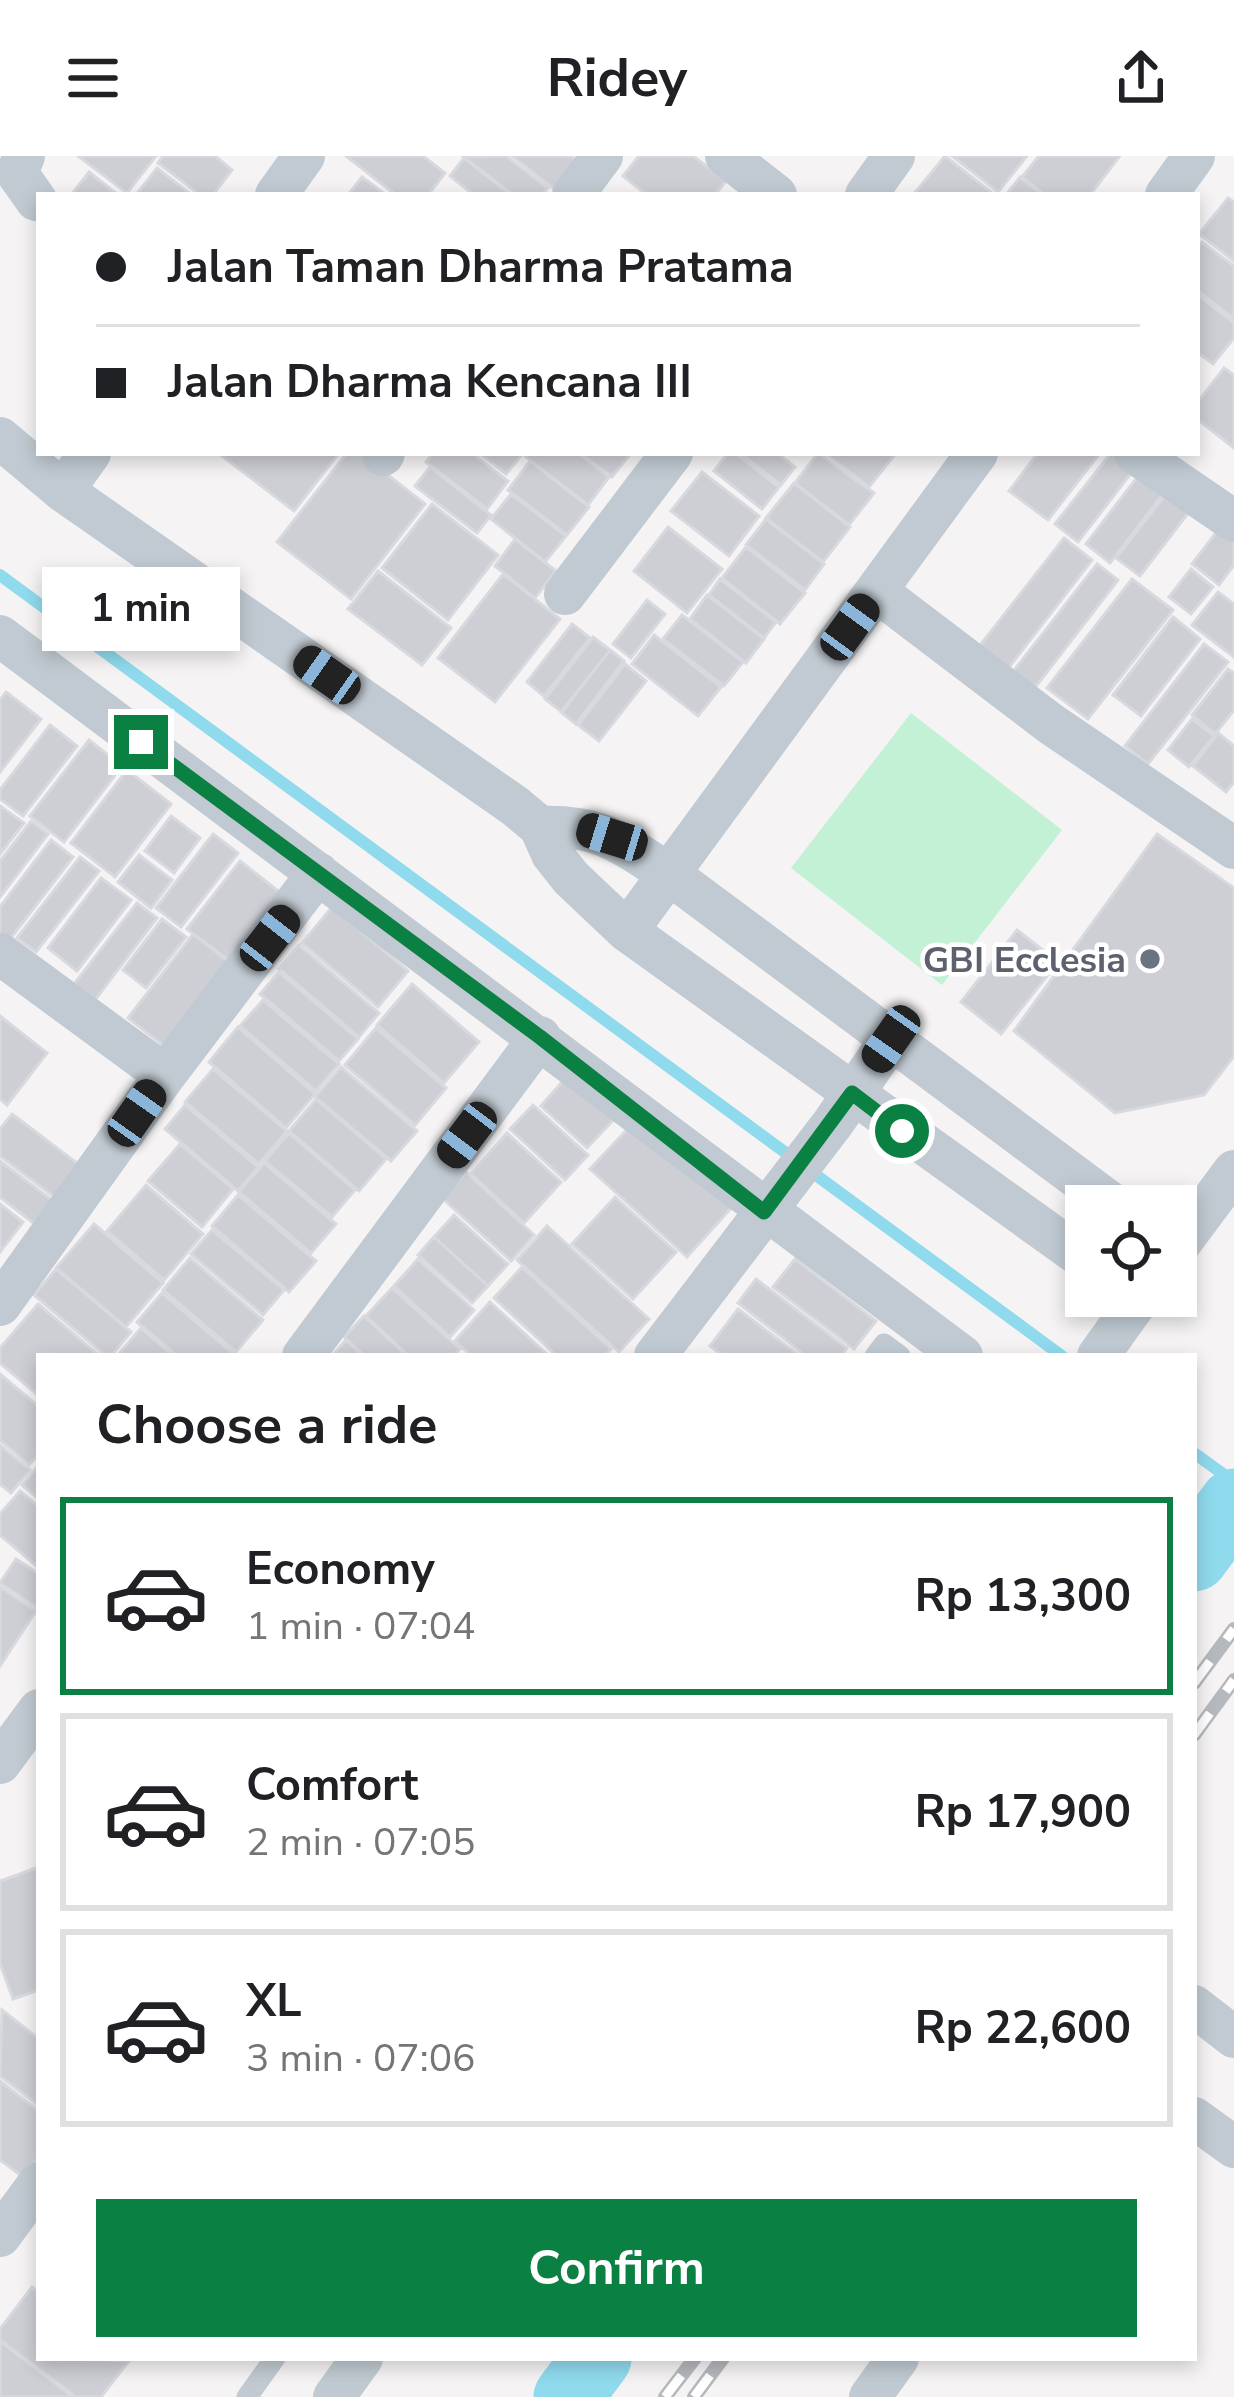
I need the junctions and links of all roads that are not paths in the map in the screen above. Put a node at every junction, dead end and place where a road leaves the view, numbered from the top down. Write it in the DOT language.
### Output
graph roads {
  1 [pos="24,156"];
  2 [pos="304,156"];
  3 [pos="602,156"];
  4 [pos="726,156"];
  5 [pos="894,156"];
  6 [pos="1195,156"];
  7 [pos="278,192"];
  8 [pos="575,192"];
  9 [pos="772,192"];
  10 [pos="868,192"];
  11 [pos="1168,192"];
  12 [pos="36,200"];
  13 [pos="0,439"];
  14 [pos="89,456"];
  15 [pos="670,456"];
  16 [pos="975,456"];
  17 [pos="1139,456"];
  18 [pos="63,491"];
  19 [pos="1234,521"];
  20 [pos="876,592"];
  21 [pos="566,594"];
  22 [pos="0,636"];
  23 [pos="540,827"];
  24 [pos="1234,848"];
  25 [pos="318,873"];
  26 [pos="669,874"];
  27 [pos="627,932"];
  28 [pos="0,954"];
  29 [pos="540,1037"];
  30 [pos="891,1039"];
  31 [pos="165,1075"];
  32 [pos="843,1108"];
  33 [pos="1234,1171"];
  34 [pos="1087,1185"];
  35 [pos="765,1210"];
  36 [pos="1197,1221"];
  37 [pos="1065,1248"];
  38 [pos="0,1305"];
  39 [pos="305,1353"];
  40 [pos="657,1353"];
  41 [pos="958,1353"];
  42 [pos="36,1715"];
  43 [pos="13,1751"];
  44 [pos="1197,2008"];
  45 [pos="1234,2037"];
  46 [pos="1197,2120"];
  47 [pos="1234,2147"];
  48 [pos="36,2187"];
  49 [pos="0,2236"];
  50 [pos="273,2361"];
  51 [pos="360,2361"];
  52 [pos="896,2361"];
  53 [pos="247,2397"];
  54 [pos="334,2397"];
  55 [pos="870,2397"];
  1 -- 12 [label="street"];
  2 -- 7 [label="street"];
  3 -- 8 [label="street"];
  4 -- 9 [label="street"];
  5 -- 10 [label="street"];
  6 -- 11 [label="street"];
  13 -- 18 [label="street"];
  14 -- 18 [label="street"];
  15 -- 21 [label="street"];
  16 -- 20 [label="street"];
  17 -- 19 [label="street"];
  18 -- 23 [label="street"];
  20 -- 24 [label="street"];
  20 -- 26 [label="street"];
  22 -- 25 [label="street"];
  23 -- 26 [label="street"];
  23 -- 27 [label="street"];
  25 -- 29 [label="street"];
  25 -- 31 [label="street"];
  26 -- 27 [label="street"];
  26 -- 30 [label="street"];
  27 -- 32 [label="street"];
  28 -- 31 [label="street"];
  29 -- 35 [label="street"];
  29 -- 39 [label="street"];
  30 -- 32 [label="street"];
  30 -- 34 [label="street"];
  31 -- 38 [label="street"];
  32 -- 35 [label="street"];
  32 -- 37 [label="street"];
  33 -- 36 [label="street"];
  35 -- 40 [label="street"];
  35 -- 41 [label="street"];
  42 -- 43 [label="street"];
  44 -- 45 [label="street"];
  46 -- 47 [label="street"];
  48 -- 49 [label="street"];
  50 -- 53 [label="lane"];
  51 -- 54 [label="street"];
  52 -- 55 [label="street"];
}
